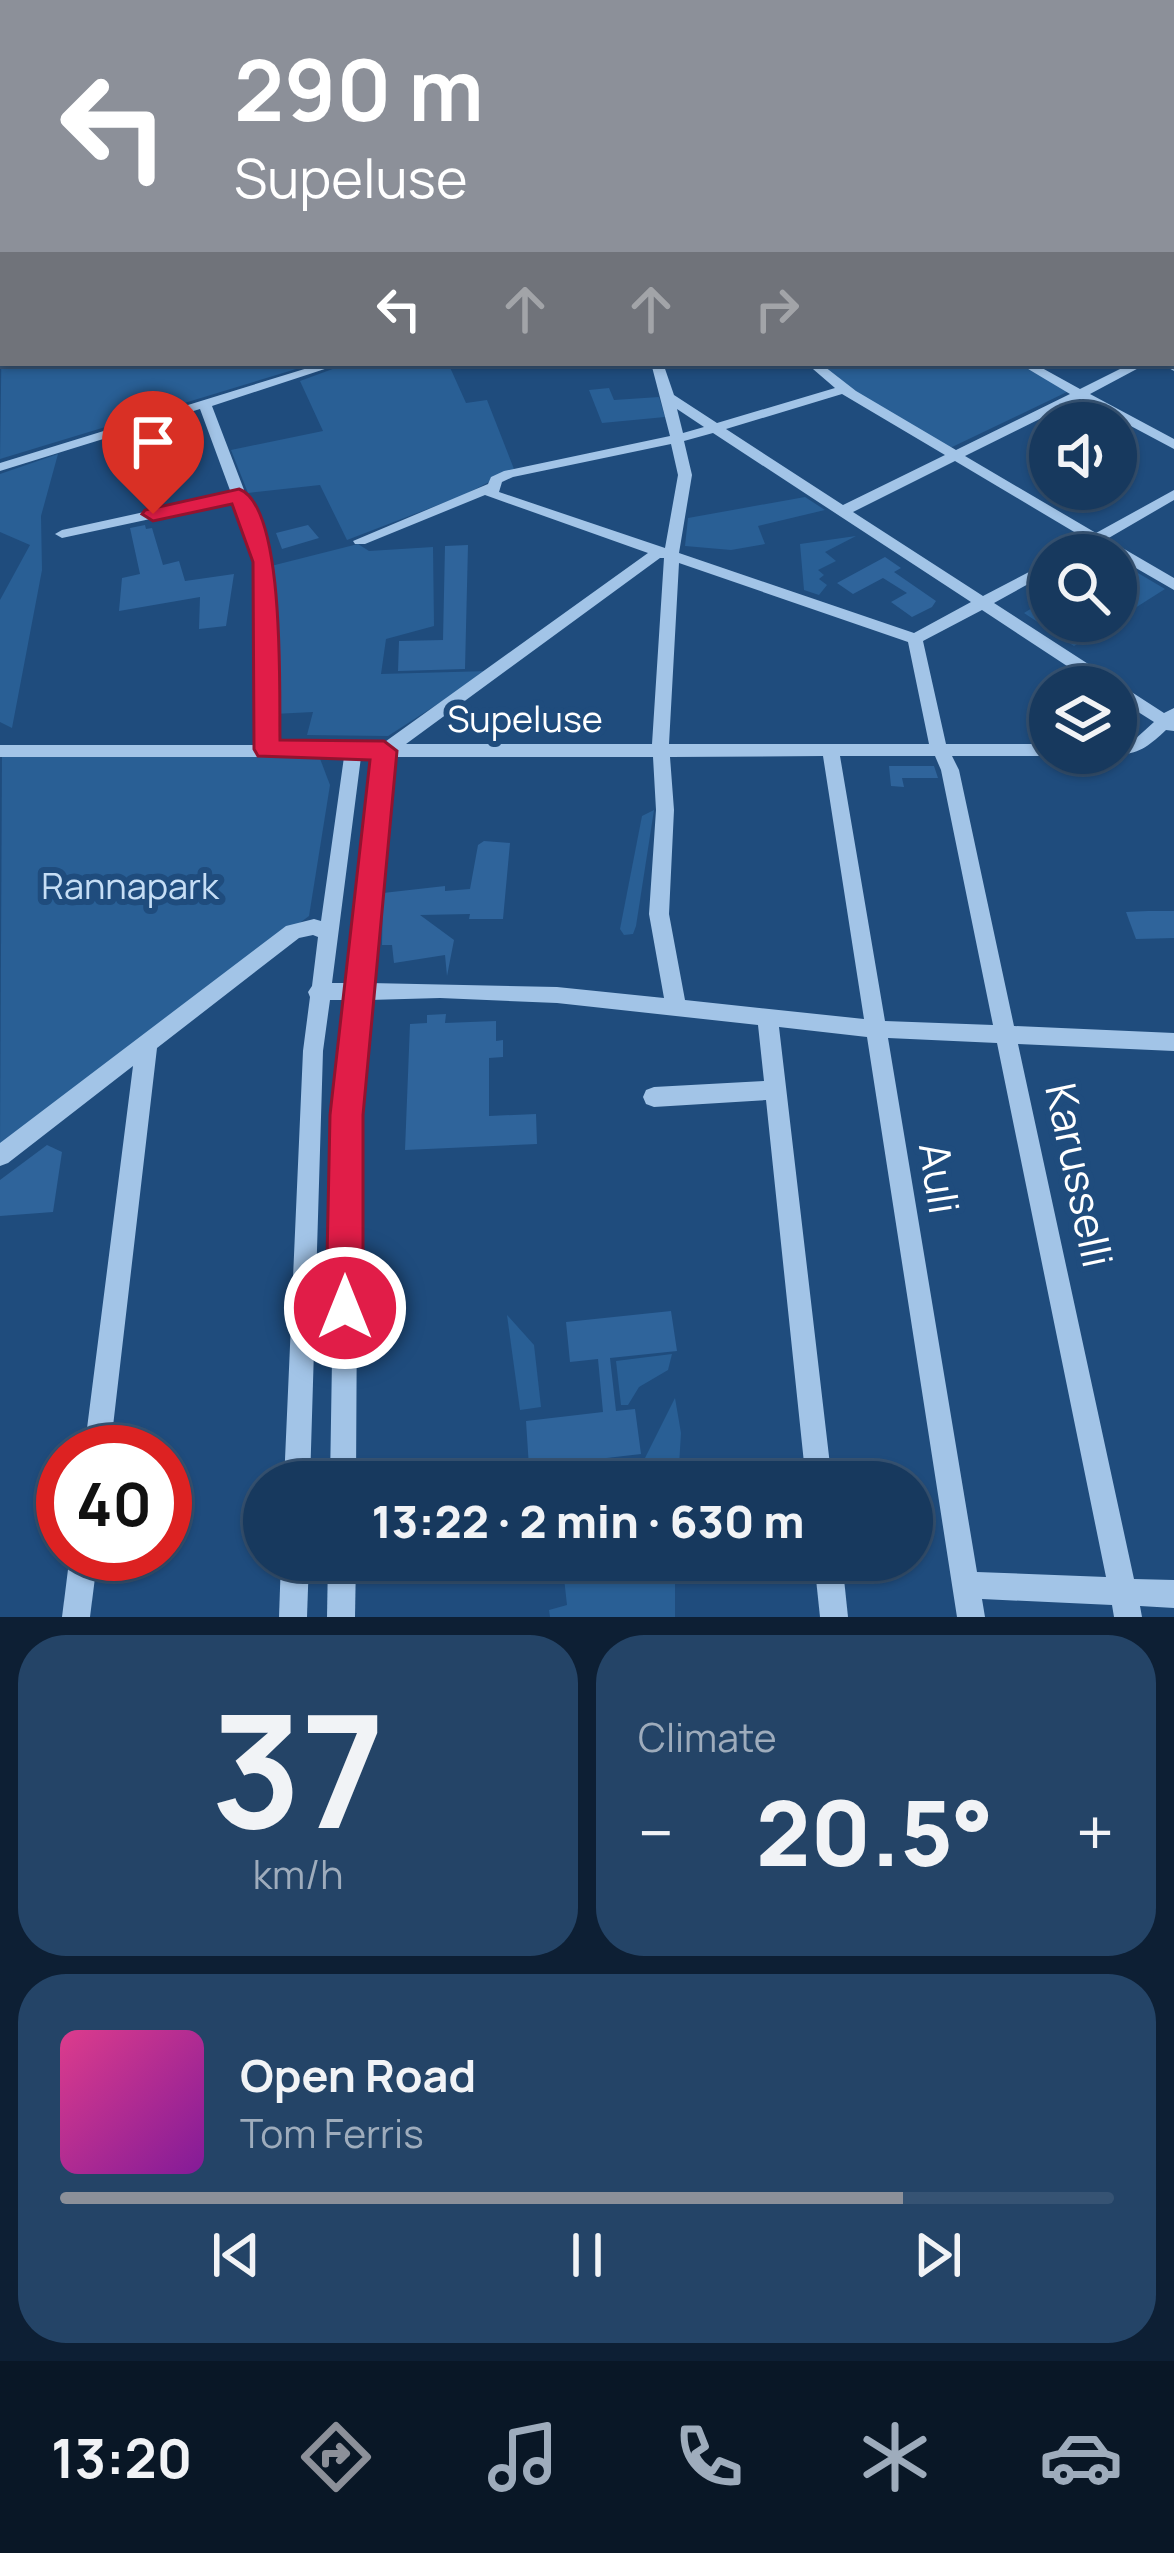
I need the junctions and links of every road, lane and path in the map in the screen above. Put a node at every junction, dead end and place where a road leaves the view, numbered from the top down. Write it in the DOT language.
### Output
graph roads {
  1 [pos="328,366"];
  2 [pos="658,366"];
  3 [pos="816,366"];
  4 [pos="1030,366"];
  5 [pos="1136,366"];
  6 [pos="844,389"];
  7 [pos="1082,393"];
  8 [pos="668,398"];
  9 [pos="205,404"];
  10 [pos="714,428"];
  11 [pos="680,438"];
  12 [pos="1174,445"];
  13 [pos="955,454"];
  14 [pos="0,467"];
  15 [pos="491,490"];
  16 [pos="1174,494"];
  17 [pos="239,496"];
  18 [pos="841,512"];
  19 [pos="62,534"];
  20 [pos="1088,534"];
  21 [pos="1105,534"];
  22 [pos="360,541"];
  23 [pos="672,552"];
  24 [pos="1137,563"];
  25 [pos="1029,578"];
  26 [pos="1174,585"];
  27 [pos="985,604"];
  28 [pos="914,639"];
  29 [pos="1080,666"];
  30 [pos="1137,701"];
  31 [pos="1171,721"];
  32 [pos="1137,746"];
  33 [pos="267,749"];
  34 [pos="661,750"];
  35 [pos="1029,750"];
  36 [pos="0,751"];
  37 [pos="831,752"];
  38 [pos="944,752"];
  39 [pos="352,758"];
  40 [pos="382,760"];
  41 [pos="326,932"];
  42 [pos="356,991"];
  43 [pos="318,992"];
  44 [pos="676,1007"];
  45 [pos="768,1019"];
  46 [pos="877,1029"];
  47 [pos="1008,1034"];
  48 [pos="147,1041"];
  49 [pos="1174,1042"];
  50 [pos="775,1090"];
  51 [pos="654,1097"];
  52 [pos="347,1120"];
  53 [pos="310,1124"];
  54 [pos="0,1156"];
  55 [pos="100,1425"];
  56 [pos="298,1461"];
  57 [pos="343,1461"];
  58 [pos="817,1461"];
  59 [pos="81,1581"];
  60 [pos="294,1581"];
  61 [pos="342,1581"];
  62 [pos="830,1581"];
  63 [pos="966,1585"];
  64 [pos="1174,1594"];
  65 [pos="1125,1605"];
  66 [pos="76,1617"];
  67 [pos="293,1617"];
  68 [pos="341,1617"];
  69 [pos="834,1617"];
  70 [pos="971,1617"];
  1 -- 9 [label="street"];
  2 -- 8 [label="street"];
  3 -- 6 [label="street"];
  4 -- 7 [label="street"];
  5 -- 7 [label="street"];
  6 -- 10 [label="street"];
  6 -- 13 [label="street"];
  7 -- 12 [label="street"];
  7 -- 13 [label="street"];
  8 -- 10 [label="street"];
  8 -- 11 [label="street"];
  9 -- 14 [label="street"];
  9 -- 17 [label="street"];
  10 -- 11 [label="street"];
  10 -- 18 [label="street"];
  11 -- 15 [label="street"];
  11 -- 23 [label="street"];
  13 -- 18 [label="street"];
  13 -- 20 [label="street"];
  15 -- 22 [label="street"];
  15 -- 23 [label="street"];
  16 -- 21 [label="street"];
  17 -- 19 [label="street"];
  17 -- 33 [label="street"];
  18 -- 27 [label="street"];
  23 -- 28 [label="street"];
  23 -- 34 [label="street"];
  23 -- 40 [label="street"];
  24 -- 26 [label="street"];
  25 -- 27 [label="street"];
  27 -- 28 [label="street"];
  27 -- 29 [label="street"];
  28 -- 38 [label="street, Karusselli"];
  30 -- 31 [label="street"];
  31 -- 32 [label="street"];
  33 -- 36 [label="street, Supeluse"];
  33 -- 39 [label="street, Supeluse"];
  34 -- 37 [label="street, Supeluse"];
  34 -- 40 [label="street, Supeluse"];
  34 -- 44 [label="street"];
  35 -- 38 [label="street, Supeluse"];
  37 -- 38 [label="street, Supeluse"];
  37 -- 46 [label="street, Auli"];
  38 -- 47 [label="street, Karusselli"];
  39 -- 40 [label="street, Supeluse"];
  39 -- 41 [label="street"];
  40 -- 42 [label="street"];
  41 -- 43 [label="street"];
  41 -- 48 [label="street"];
  42 -- 43 [label="street"];
  42 -- 44 [label="street"];
  42 -- 52 [label="street"];
  43 -- 53 [label="street"];
  44 -- 45 [label="street"];
  45 -- 46 [label="street"];
  45 -- 50 [label="street"];
  46 -- 47 [label="street"];
  46 -- 63 [label="street, Auli"];
  47 -- 49 [label="street"];
  47 -- 65 [label="street, Karusselli"];
  48 -- 54 [label="street"];
  48 -- 55 [label="street"];
  50 -- 51 [label="street"];
  50 -- 58 [label="street"];
  52 -- 53 [label="street"];
  52 -- 57 [label="street"];
  53 -- 56 [label="street"];
  59 -- 66 [label="street"];
  60 -- 67 [label="street"];
  61 -- 68 [label="street"];
  62 -- 69 [label="street"];
  63 -- 65 [label="street"];
  63 -- 70 [label="street, Auli"];
  64 -- 65 [label="street"];
}
